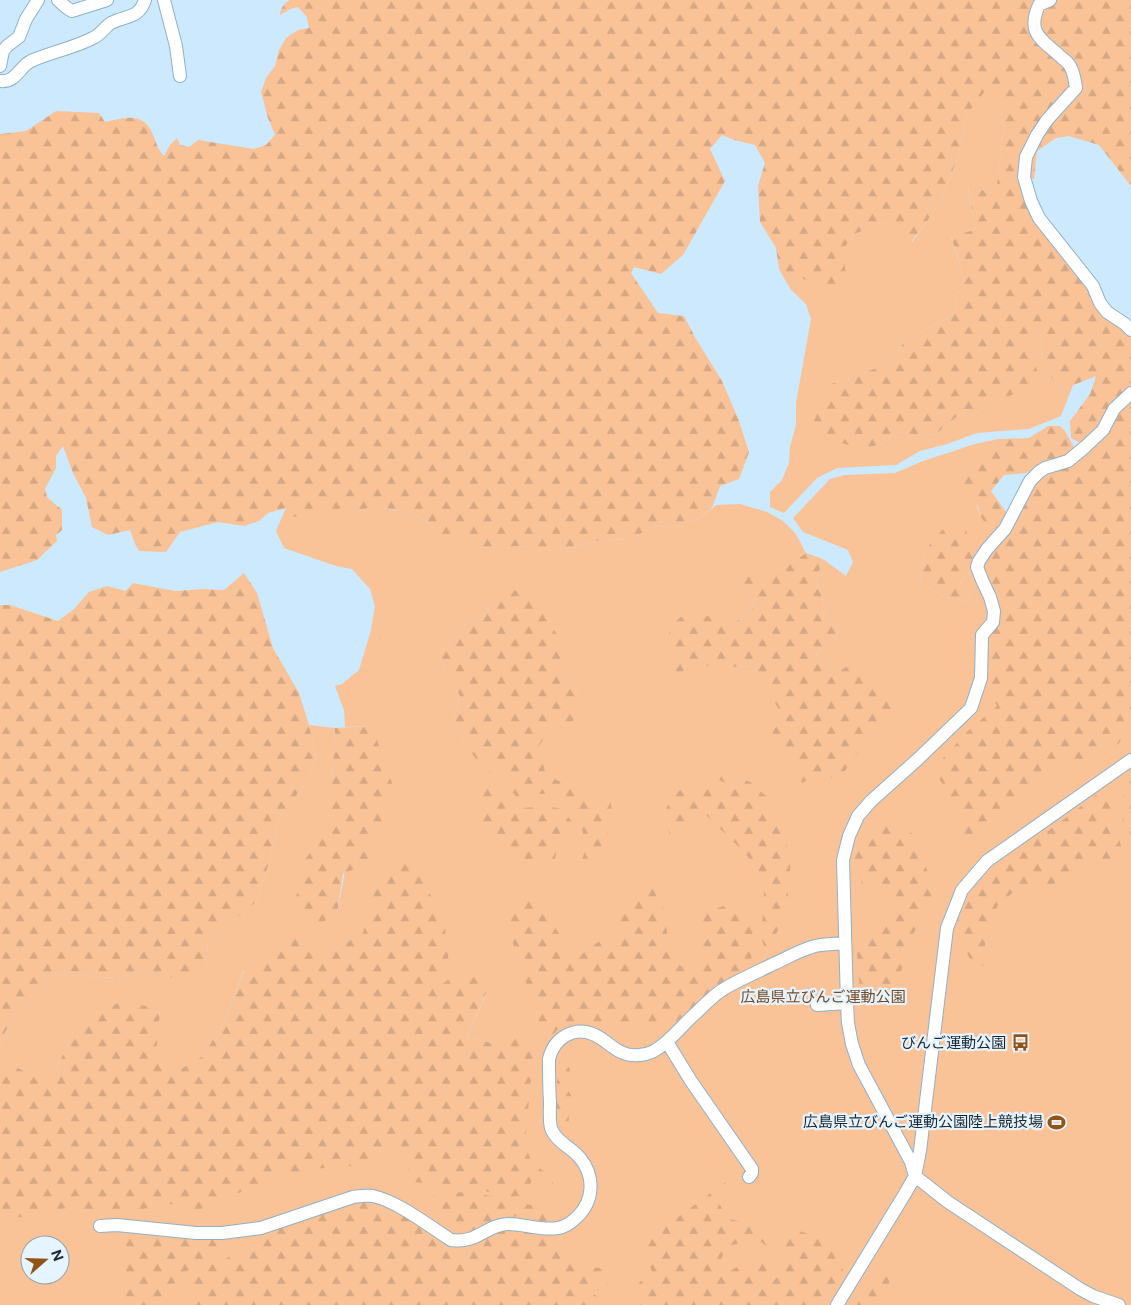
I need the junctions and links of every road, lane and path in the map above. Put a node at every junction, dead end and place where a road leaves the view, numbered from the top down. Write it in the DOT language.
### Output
graph roads {
  1 [pos="38,0"];
  2 [pos="58,0"];
  3 [pos="107,0"];
  4 [pos="145,0"];
  5 [pos="164,0"];
  6 [pos="1050,0"];
  7 [pos="0,66"];
  8 [pos="180,76"];
  9 [pos="0,81"];
  10 [pos="1131,330"];
  11 [pos="1131,393"];
  12 [pos="1131,760"];
  13 [pos="845,943"];
  14 [pos="847,1003"];
  15 [pos="817,1005"];
  16 [pos="666,1042"];
  17 [pos="748,1176"];
  18 [pos="915,1176"];
  19 [pos="100,1226"];
  20 [pos="837,1305"];
  21 [pos="1119,1305"];
  1 -- 7 [label="street"];
  2 -- 3 [label="street"];
  4 -- 9 [label="street"];
  5 -- 8 [label="street"];
  6 -- 10 [label="street"];
  11 -- 13 [label="street"];
  12 -- 18 [label="street"];
  13 -- 14 [label="street"];
  13 -- 16 [label="street"];
  14 -- 15 [label="street"];
  14 -- 18 [label="street"];
  16 -- 17 [label="street"];
  16 -- 19 [label="street"];
  18 -- 20 [label="street"];
  18 -- 21 [label="street"];
}
